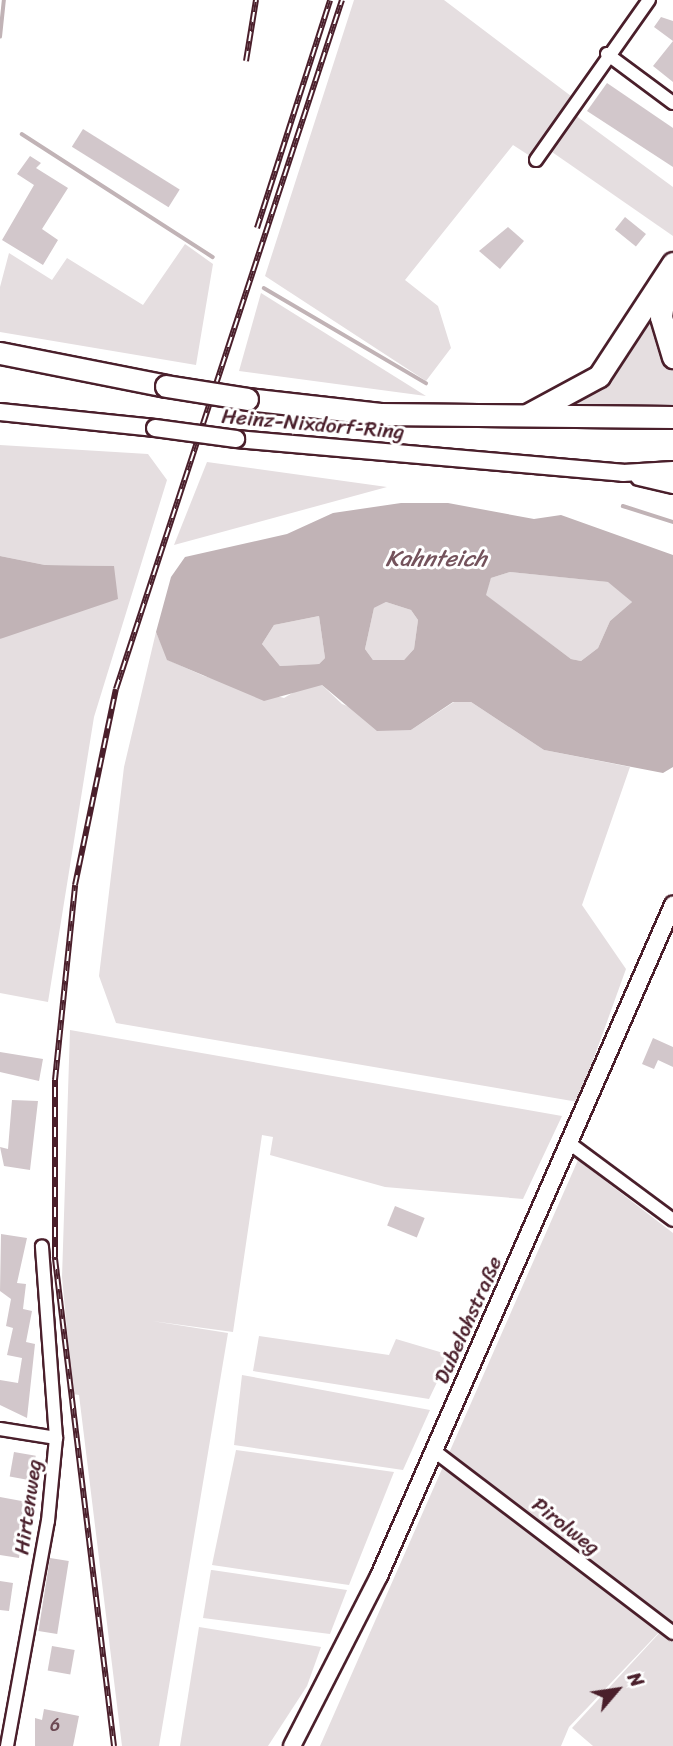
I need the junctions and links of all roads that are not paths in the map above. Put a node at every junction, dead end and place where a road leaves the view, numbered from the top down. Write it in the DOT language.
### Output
graph roads {
  1 [pos="649,0"];
  2 [pos="607,54"];
  3 [pos="673,103"];
  4 [pos="536,160"];
  5 [pos="671,267"];
  6 [pos="0,353"];
  7 [pos="673,357"];
  8 [pos="0,412"];
  9 [pos="673,417"];
  10 [pos="522,418"];
  11 [pos="673,470"];
  12 [pos="624,472"];
  13 [pos="673,485"];
  14 [pos="673,905"];
  15 [pos="569,1143"];
  16 [pos="673,1220"];
  17 [pos="41,1247"];
  18 [pos="0,1429"];
  19 [pos="56,1438"];
  20 [pos="433,1450"];
  21 [pos="673,1633"];
  22 [pos="7,1746"];
  23 [pos="292,1746"];
  1 -- 2 [label="street"];
  2 -- 3 [label="street"];
  2 -- 4 [label="street"];
  5 -- 7 [label="highway"];
  5 -- 10 [label="highway"];
  6 -- 10 [label="highway, bridge"];
  8 -- 12 [label="main road, Heinz-Nixdorf-Ring, bridge"];
  9 -- 10 [label="highway"];
  11 -- 12 [label="main road, Heinz-Nixdorf-Ring"];
  12 -- 13 [label="main road, Heinz-Nixdorf-Ring"];
  14 -- 15 [label="main road, Dubelohstraße"];
  15 -- 16 [label="street"];
  15 -- 20 [label="main road, Dubelohstraße"];
  17 -- 19 [label="street, Hirtenweg"];
  18 -- 19 [label="street, Hirtenweg"];
  19 -- 22 [label="street, Hirtenweg"];
  20 -- 21 [label="street, Pirolweg"];
  20 -- 23 [label="main road, Dubelohstraße"];
}
